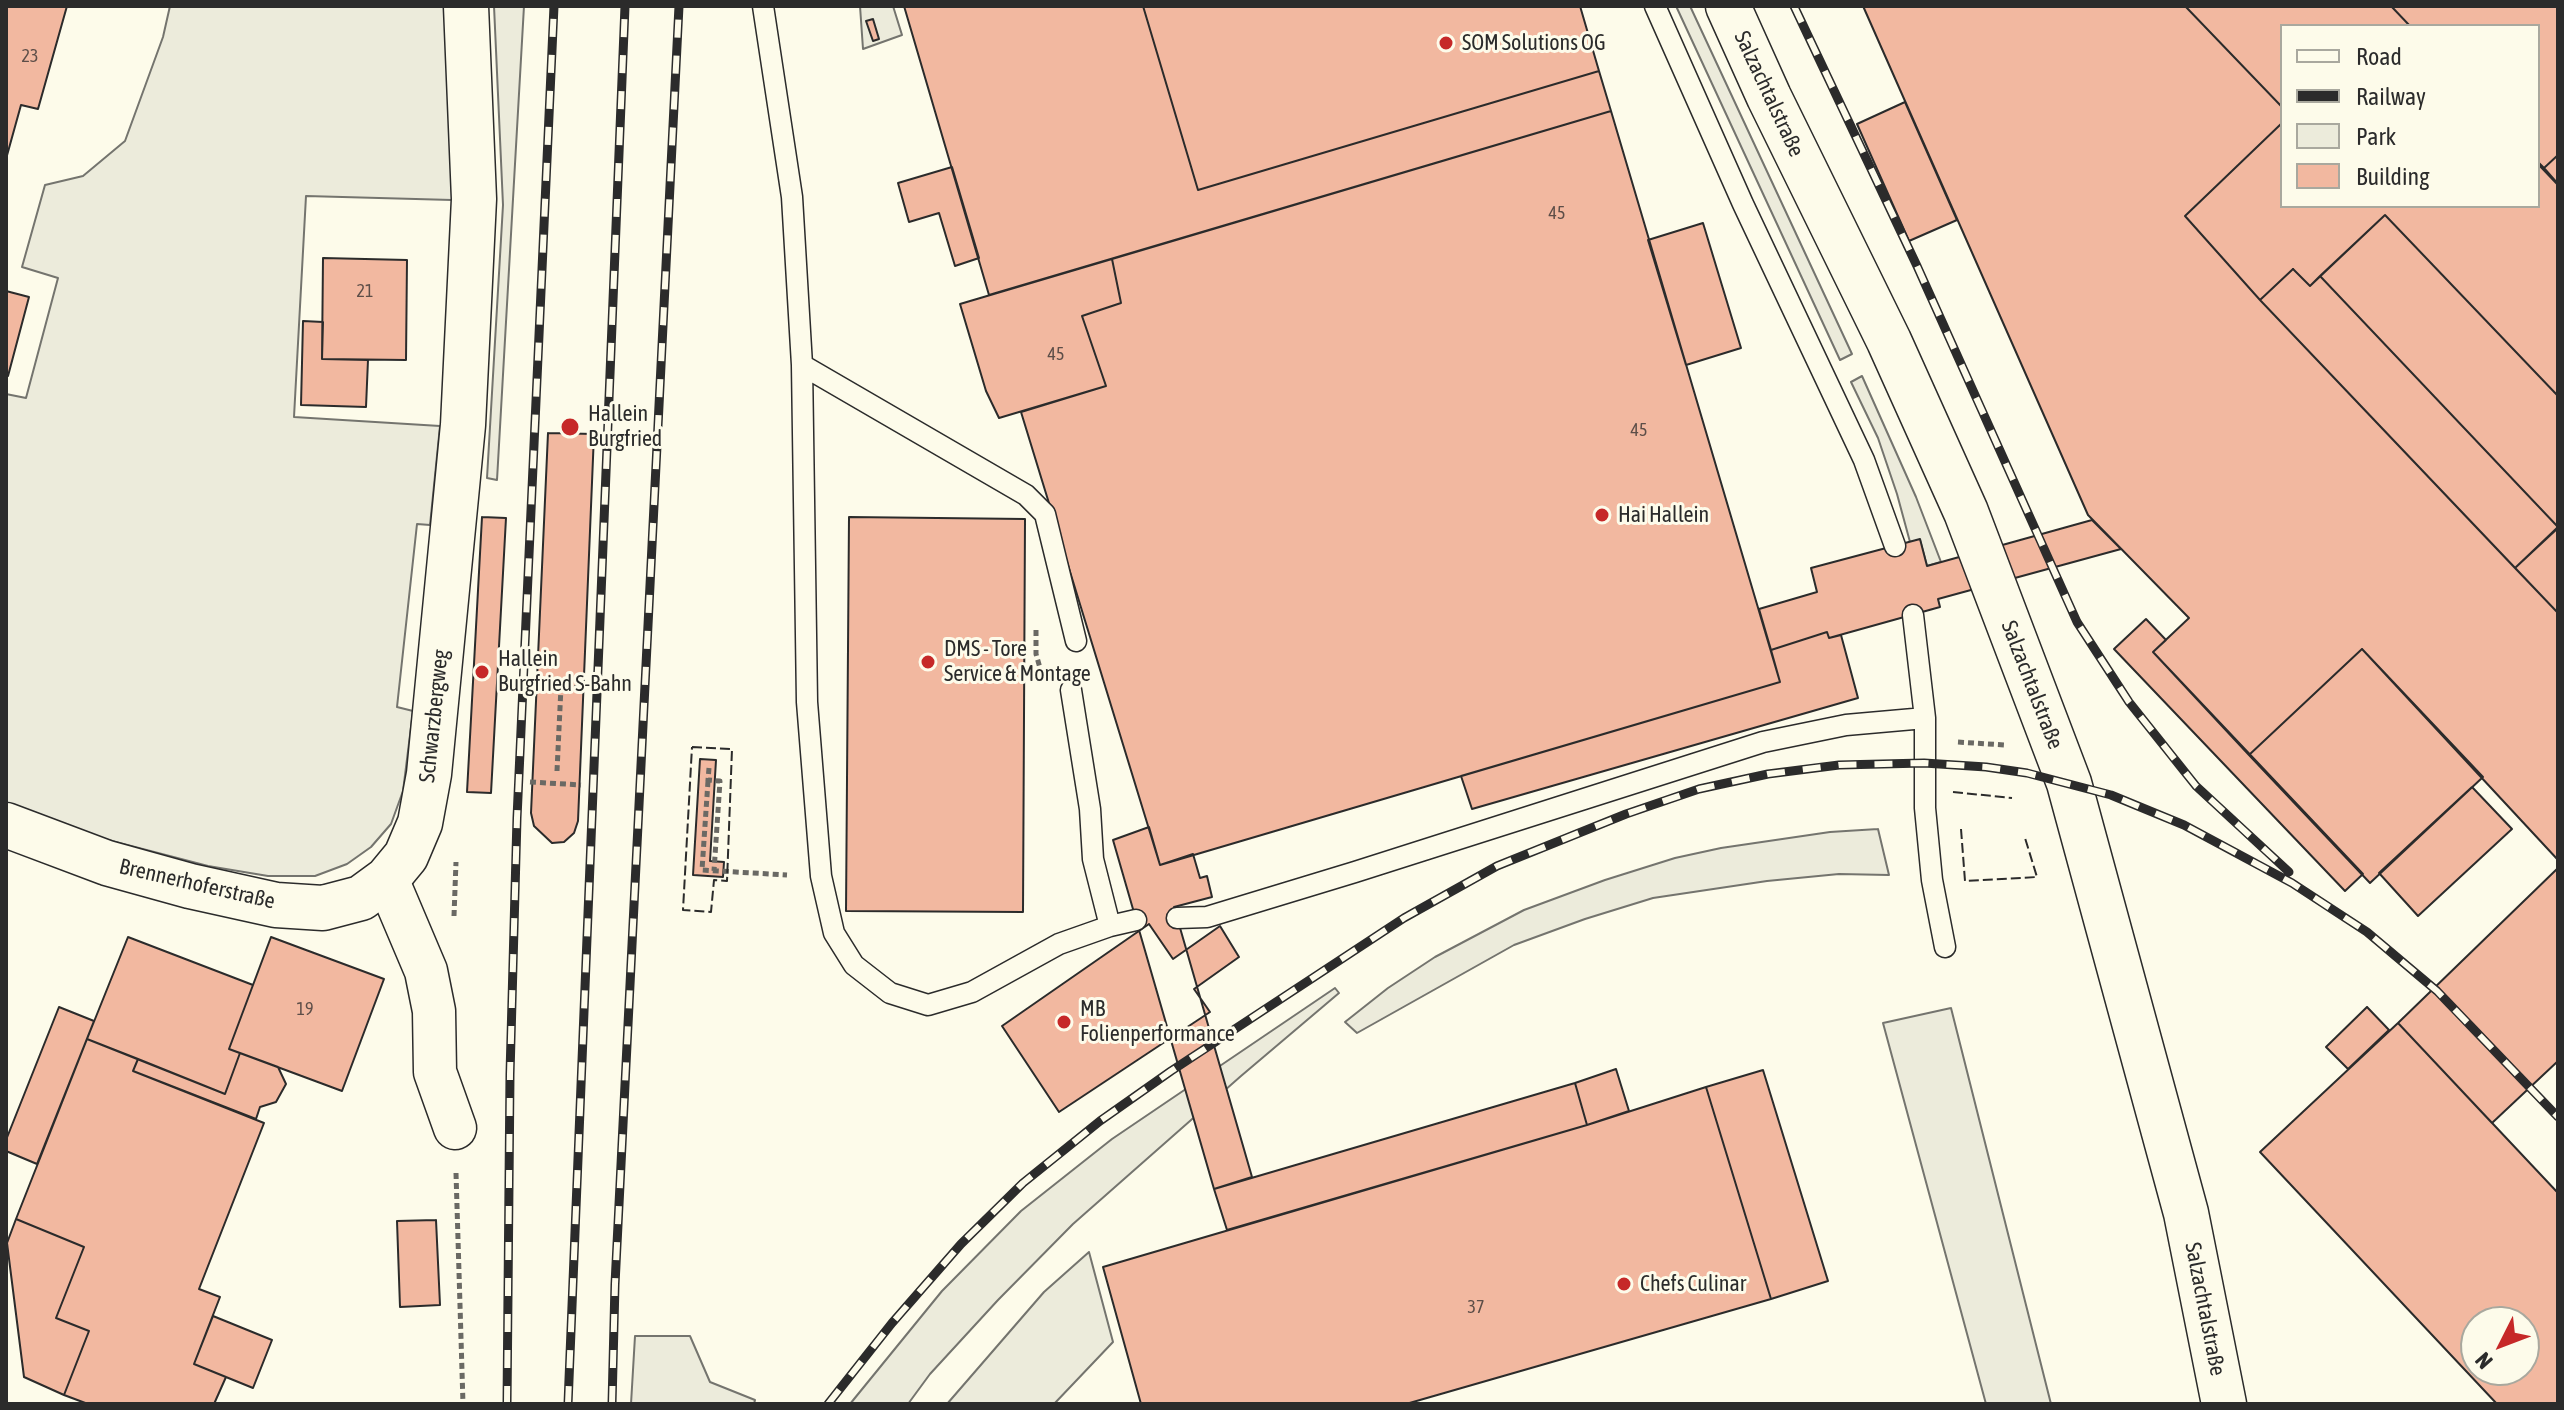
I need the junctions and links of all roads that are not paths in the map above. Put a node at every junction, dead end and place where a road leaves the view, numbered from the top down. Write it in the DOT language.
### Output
graph roads {
  1 [pos="466,6"];
  2 [pos="763,6"];
  3 [pos="1655,6"];
  4 [pos="1728,6"];
  5 [pos="802,365"];
  6 [pos="1895,546"];
  7 [pos="1913,615"];
  8 [pos="1076,641"];
  9 [pos="1071,690"];
  10 [pos="1925,718"];
  11 [pos="6,825"];
  12 [pos="387,879"];
  13 [pos="1177,918"];
  14 [pos="1136,920"];
  15 [pos="1110,926"];
  16 [pos="1945,947"];
  17 [pos="455,1128"];
  18 [pos="2224,1404"];
  1 -- 12 [label="main road, Schwarzbergweg"];
  2 -- 5 [label="lane"];
  3 -- 6 [label="lane"];
  4 -- 18 [label="main road, Salzachtalstraße"];
  5 -- 8 [label="lane"];
  5 -- 15 [label="lane"];
  7 -- 10 [label="lane"];
  9 -- 15 [label="lane"];
  10 -- 13 [label="lane"];
  10 -- 16 [label="lane"];
  11 -- 12 [label="main road, Brennerhoferstraße"];
  12 -- 17 [label="street"];
  14 -- 15 [label="lane"];
}
